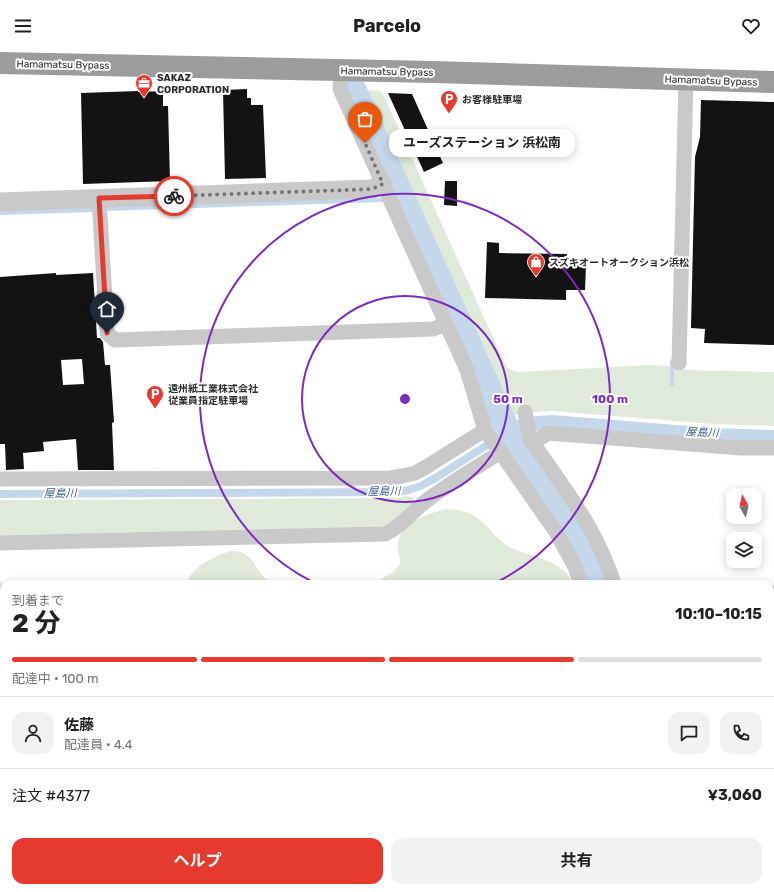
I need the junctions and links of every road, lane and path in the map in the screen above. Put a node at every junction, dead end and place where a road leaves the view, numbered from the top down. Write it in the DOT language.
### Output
graph roads {
  1 [pos="14,52"];
  2 [pos="0,63"];
  3 [pos="73,64"];
  4 [pos="340,70"];
  5 [pos="686,79"];
  6 [pos="774,82"];
  7 [pos="383,184"];
  8 [pos="99,198"];
  9 [pos="0,202"];
  10 [pos="446,324"];
  11 [pos="679,363"];
  12 [pos="526,413"];
  13 [pos="487,432"];
  14 [pos="531,439"];
  15 [pos="774,448"];
  16 [pos="499,450"];
  17 [pos="0,479"];
  18 [pos="0,543"];
  19 [pos="579,580"];
  20 [pos="613,580"];
  1 -- 3 [label="highway"];
  2 -- 3 [label="highway, Hamamatsu Bypass"];
  3 -- 4 [label="highway, Hamamatsu Bypass"];
  4 -- 5 [label="highway, Hamamatsu Bypass"];
  4 -- 7 [label="street"];
  5 -- 6 [label="highway, Hamamatsu Bypass"];
  5 -- 11 [label="street"];
  7 -- 8 [label="street"];
  7 -- 10 [label="street"];
  8 -- 9 [label="street"];
  8 -- 10 [label="street"];
  10 -- 13 [label="street"];
  12 -- 14 [label="street"];
  13 -- 16 [label="street"];
  13 -- 17 [label="street"];
  14 -- 15 [label="street"];
  14 -- 20 [label="street"];
  16 -- 18 [label="street"];
  16 -- 19 [label="street"];
}
